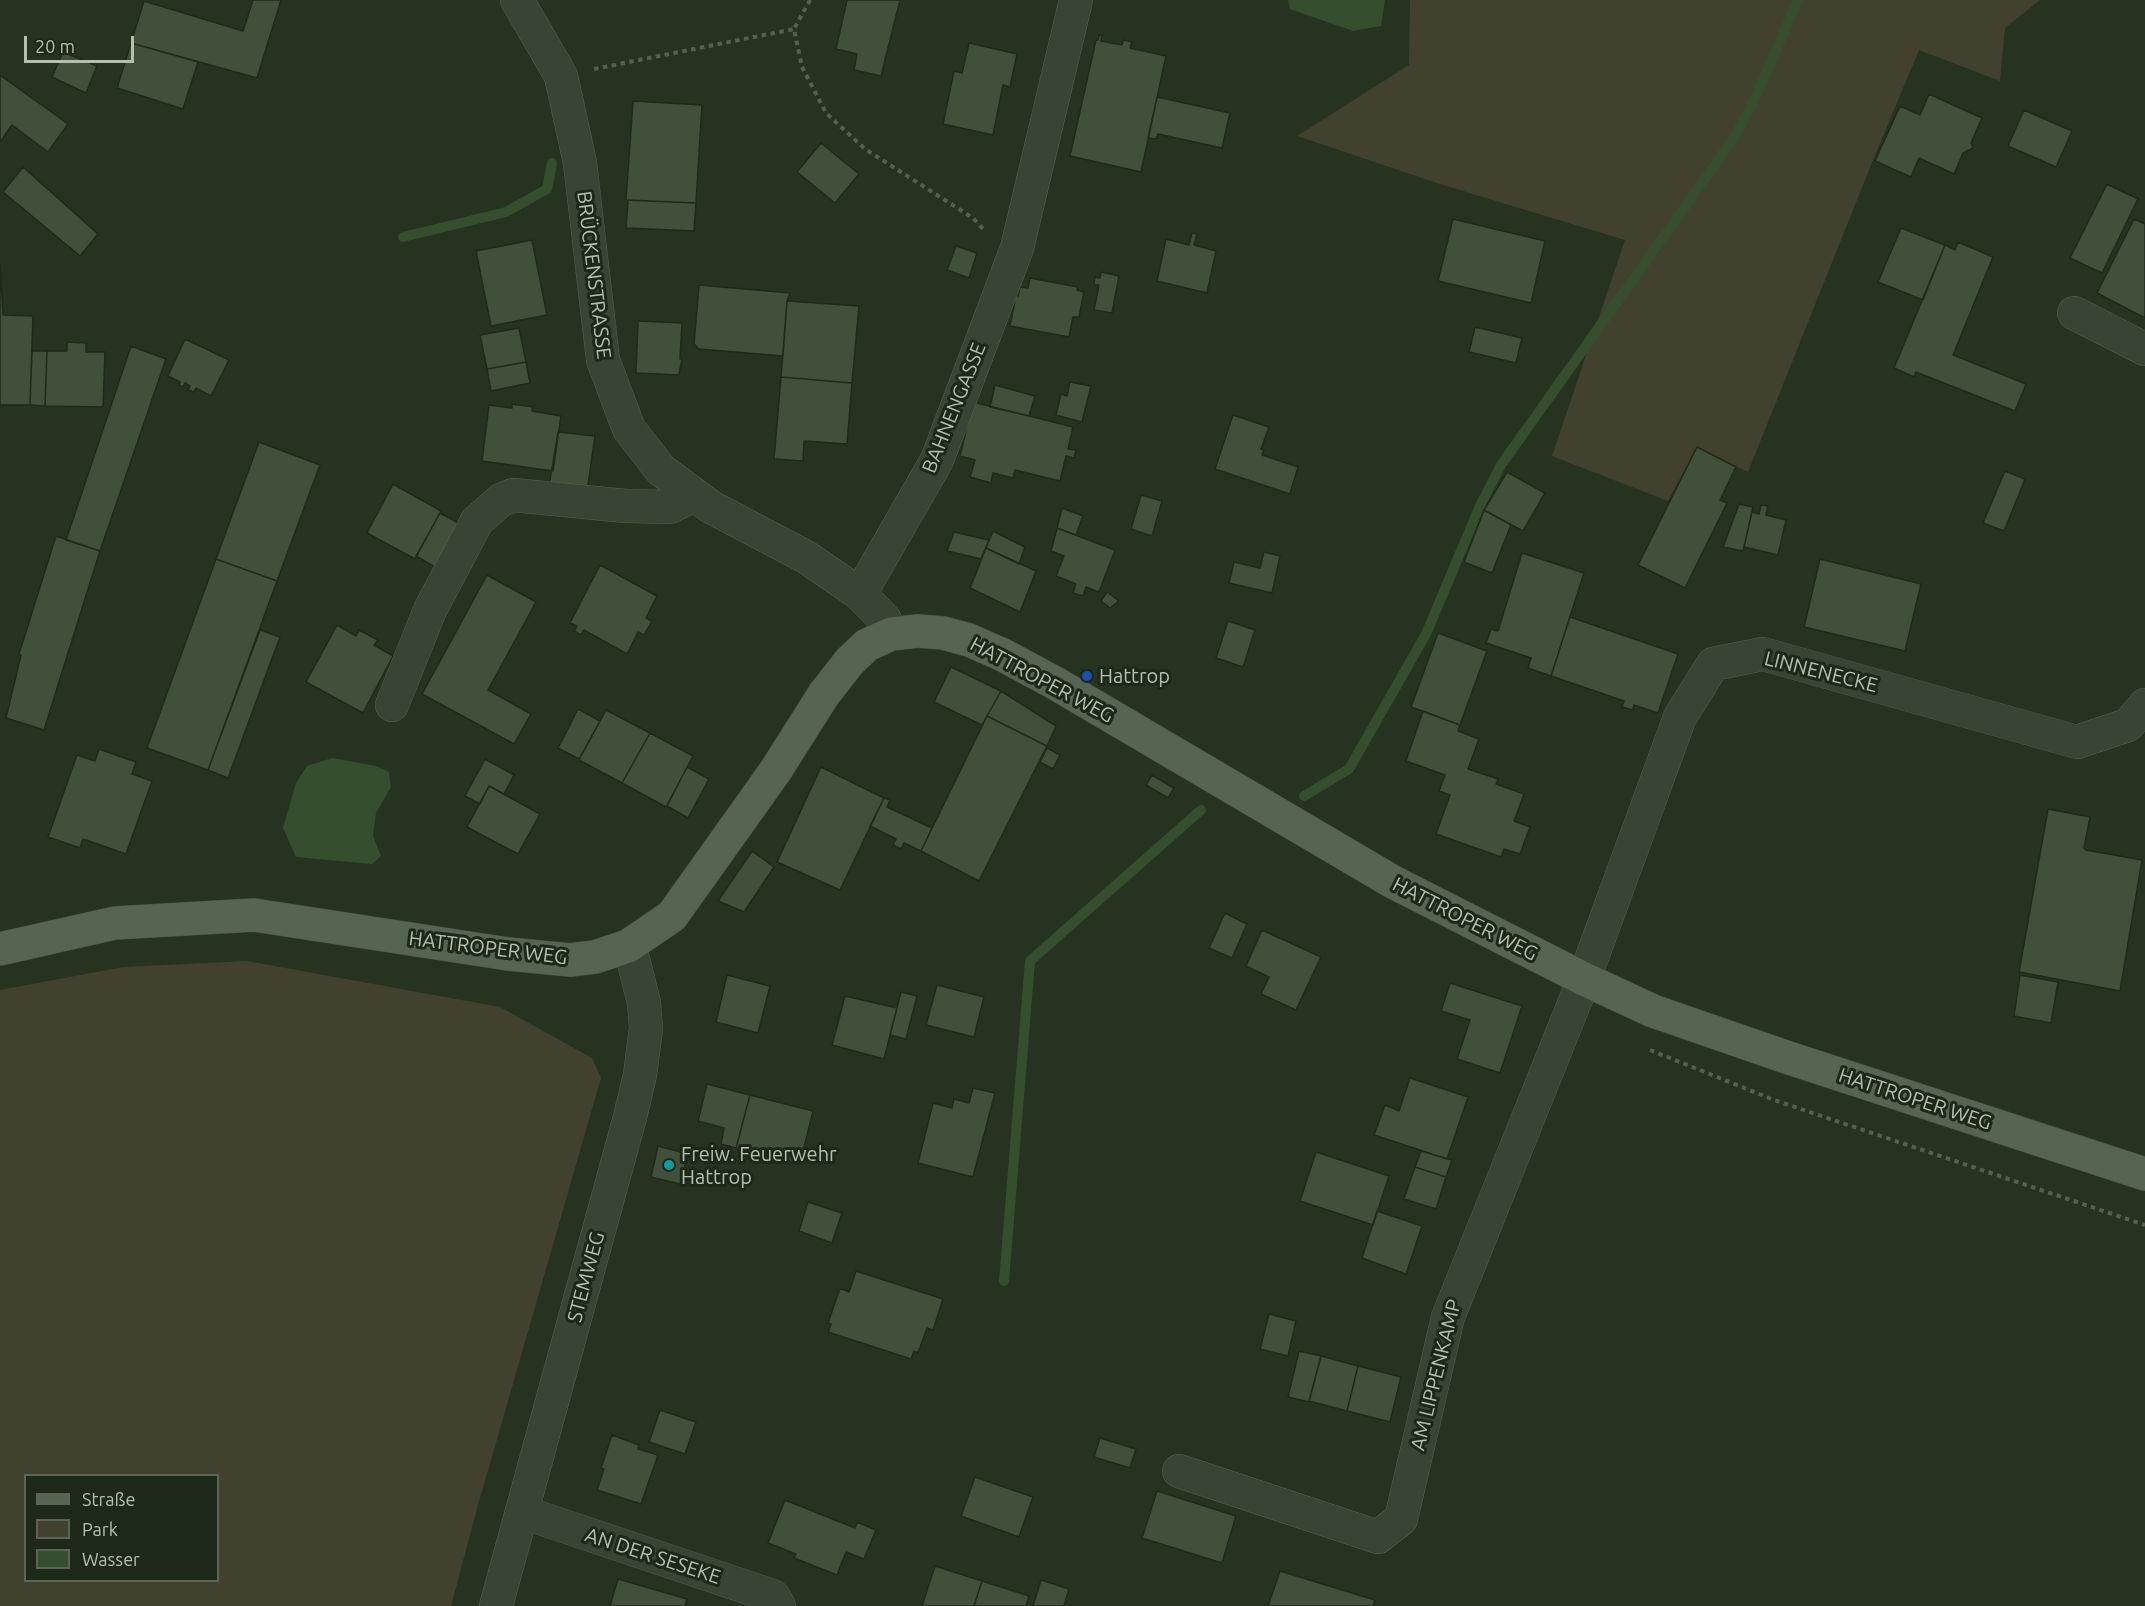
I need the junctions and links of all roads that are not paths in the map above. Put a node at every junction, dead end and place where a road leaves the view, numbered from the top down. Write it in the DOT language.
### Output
graph roads {
  1 [pos="1076,0"];
  2 [pos="523,2"];
  3 [pos="2074,313"];
  4 [pos="2145,349"];
  5 [pos="694,495"];
  6 [pos="860,594"];
  7 [pos="891,633"];
  8 [pos="392,705"];
  9 [pos="2145,705"];
  10 [pos="628,946"];
  11 [pos="0,949"];
  12 [pos="1584,979"];
  13 [pos="2145,1174"];
  14 [pos="1179,1471"];
  15 [pos="522,1512"];
  16 [pos="496,1606"];
  17 [pos="780,1606"];
  1 -- 6 [label="street, BAHNENGASSE"];
  2 -- 5 [label="street, BRÜCKENSTRASSE"];
  3 -- 4 [label="street"];
  5 -- 6 [label="street, BRÜCKENSTRASSE"];
  5 -- 8 [label="street"];
  6 -- 7 [label="street, BRÜCKENSTRASSE"];
  7 -- 10 [label="main road, HATTROPER WEG"];
  7 -- 12 [label="main road, HATTROPER WEG"];
  9 -- 12 [label="street, LINNENECKE"];
  10 -- 11 [label="main road, HATTROPER WEG"];
  10 -- 15 [label="street, STEMWEG"];
  12 -- 13 [label="main road, HATTROPER WEG"];
  12 -- 14 [label="street, AM LIPPENKAMP"];
  15 -- 16 [label="street, STEMWEG"];
  15 -- 17 [label="street, AN DER SESEKE"];
}
